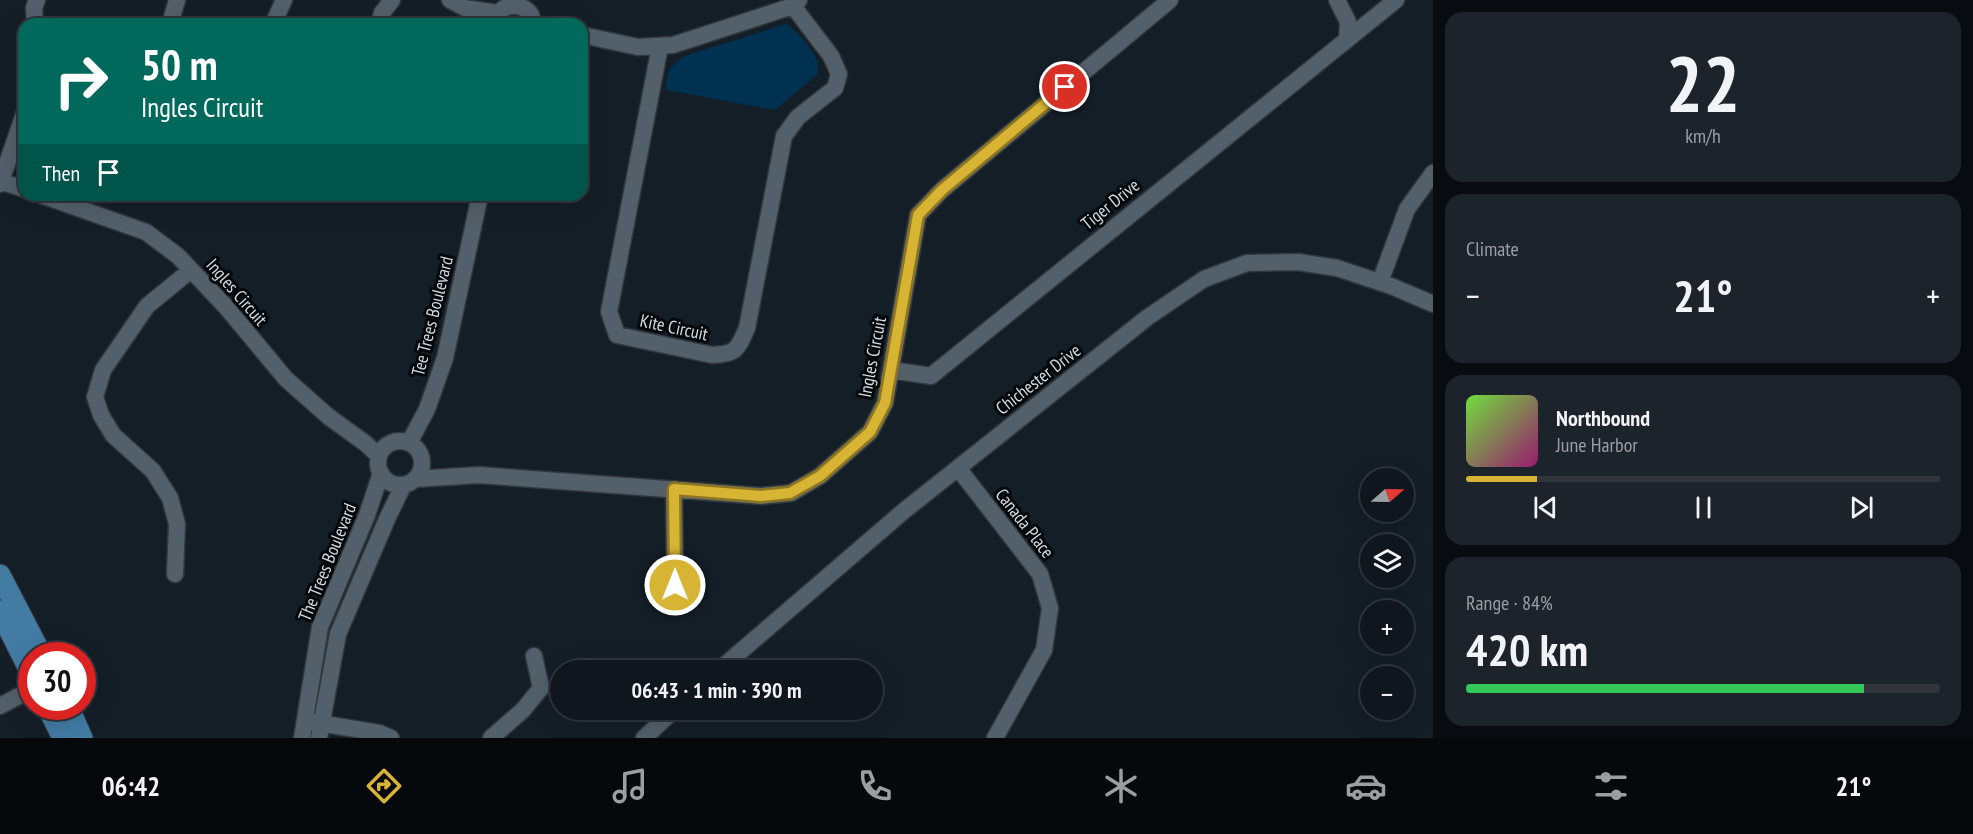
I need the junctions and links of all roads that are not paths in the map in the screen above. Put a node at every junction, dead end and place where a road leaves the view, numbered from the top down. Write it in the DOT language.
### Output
graph roads {
  1 [pos="37,0"];
  2 [pos="177,0"];
  3 [pos="284,0"];
  4 [pos="392,0"];
  5 [pos="450,0"];
  6 [pos="1170,0"];
  7 [pos="1337,0"];
  8 [pos="1396,0"];
  9 [pos="518,1"];
  10 [pos="796,3"];
  11 [pos="35,18"];
  12 [pos="172,18"];
  13 [pos="276,18"];
  14 [pos="380,18"];
  15 [pos="494,18"];
  16 [pos="498,18"];
  17 [pos="533,18"];
  18 [pos="588,36"];
  19 [pos="1347,40"];
  20 [pos="660,46"];
  21 [pos="18,131"];
  22 [pos="1433,173"];
  23 [pos="0,182"];
  24 [pos="18,187"];
  25 [pos="58,201"];
  26 [pos="479,201"];
  27 [pos="191,270"];
  28 [pos="1380,282"];
  29 [pos="1433,304"];
  30 [pos="891,370"];
  31 [pos="409,443"];
  32 [pos="379,456"];
  33 [pos="958,468"];
  34 [pos="381,473"];
  35 [pos="409,482"];
  36 [pos="674,489"];
  37 [pos="175,574"];
  38 [pos="0,575"];
  39 [pos="675,585"];
  40 [pos="0,611"];
  41 [pos="35,642"];
  42 [pos="18,647"];
  43 [pos="534,656"];
  44 [pos="731,660"];
  45 [pos="18,696"];
  46 [pos="0,706"];
  47 [pos="54,720"];
  48 [pos="74,720"];
  49 [pos="663,720"];
  50 [pos="316,727"];
  51 [pos="63,738"];
  52 [pos="82,738"];
  53 [pos="302,738"];
  54 [pos="391,738"];
  55 [pos="491,738"];
  56 [pos="644,738"];
  57 [pos="996,738"];
  1 -- 11 [label="street"];
  2 -- 12 [label="street"];
  3 -- 13 [label="street"];
  4 -- 14 [label="street"];
  5 -- 15 [label="street"];
  6 -- 30 [label="street, Ingles Circuit"];
  7 -- 19 [label="street"];
  8 -- 19 [label="street, Tiger Drive"];
  9 -- 16 [label="street"];
  9 -- 17 [label="street"];
  10 -- 20 [label="street"];
  10 -- 20 [label="street, Kite Circuit"];
  18 -- 20 [label="street"];
  19 -- 30 [label="street, Tiger Drive"];
  21 -- 23 [label="street"];
  22 -- 28 [label="street"];
  23 -- 24 [label="street"];
  25 -- 27 [label="street, Ingles Circuit"];
  26 -- 31 [label="street, Tee Trees Boulevard"];
  27 -- 32 [label="street, Ingles Circuit"];
  27 -- 37 [label="street"];
  28 -- 29 [label="street, Chichester Drive"];
  28 -- 33 [label="street, Chichester Drive"];
  30 -- 36 [label="street, Ingles Circuit"];
  31 -- 32 [label="street"];
  31 -- 35 [label="street"];
  32 -- 34 [label="street"];
  33 -- 44 [label="street, Chichester Drive"];
  33 -- 57 [label="street, Canada Place"];
  34 -- 35 [label="street"];
  34 -- 50 [label="street, The Trees Boulevard"];
  35 -- 36 [label="street, Ingles Circuit"];
  35 -- 50 [label="street, The Trees Boulevard"];
  36 -- 39 [label="street"];
  38 -- 41 [label="main road"];
  40 -- 42 [label="main road"];
  43 -- 55 [label="street"];
  45 -- 46 [label="street"];
  47 -- 51 [label="main road"];
  48 -- 52 [label="main road"];
  49 -- 56 [label="street"];
  50 -- 53 [label="street, The Trees Boulevard"];
  50 -- 54 [label="street"];
}
